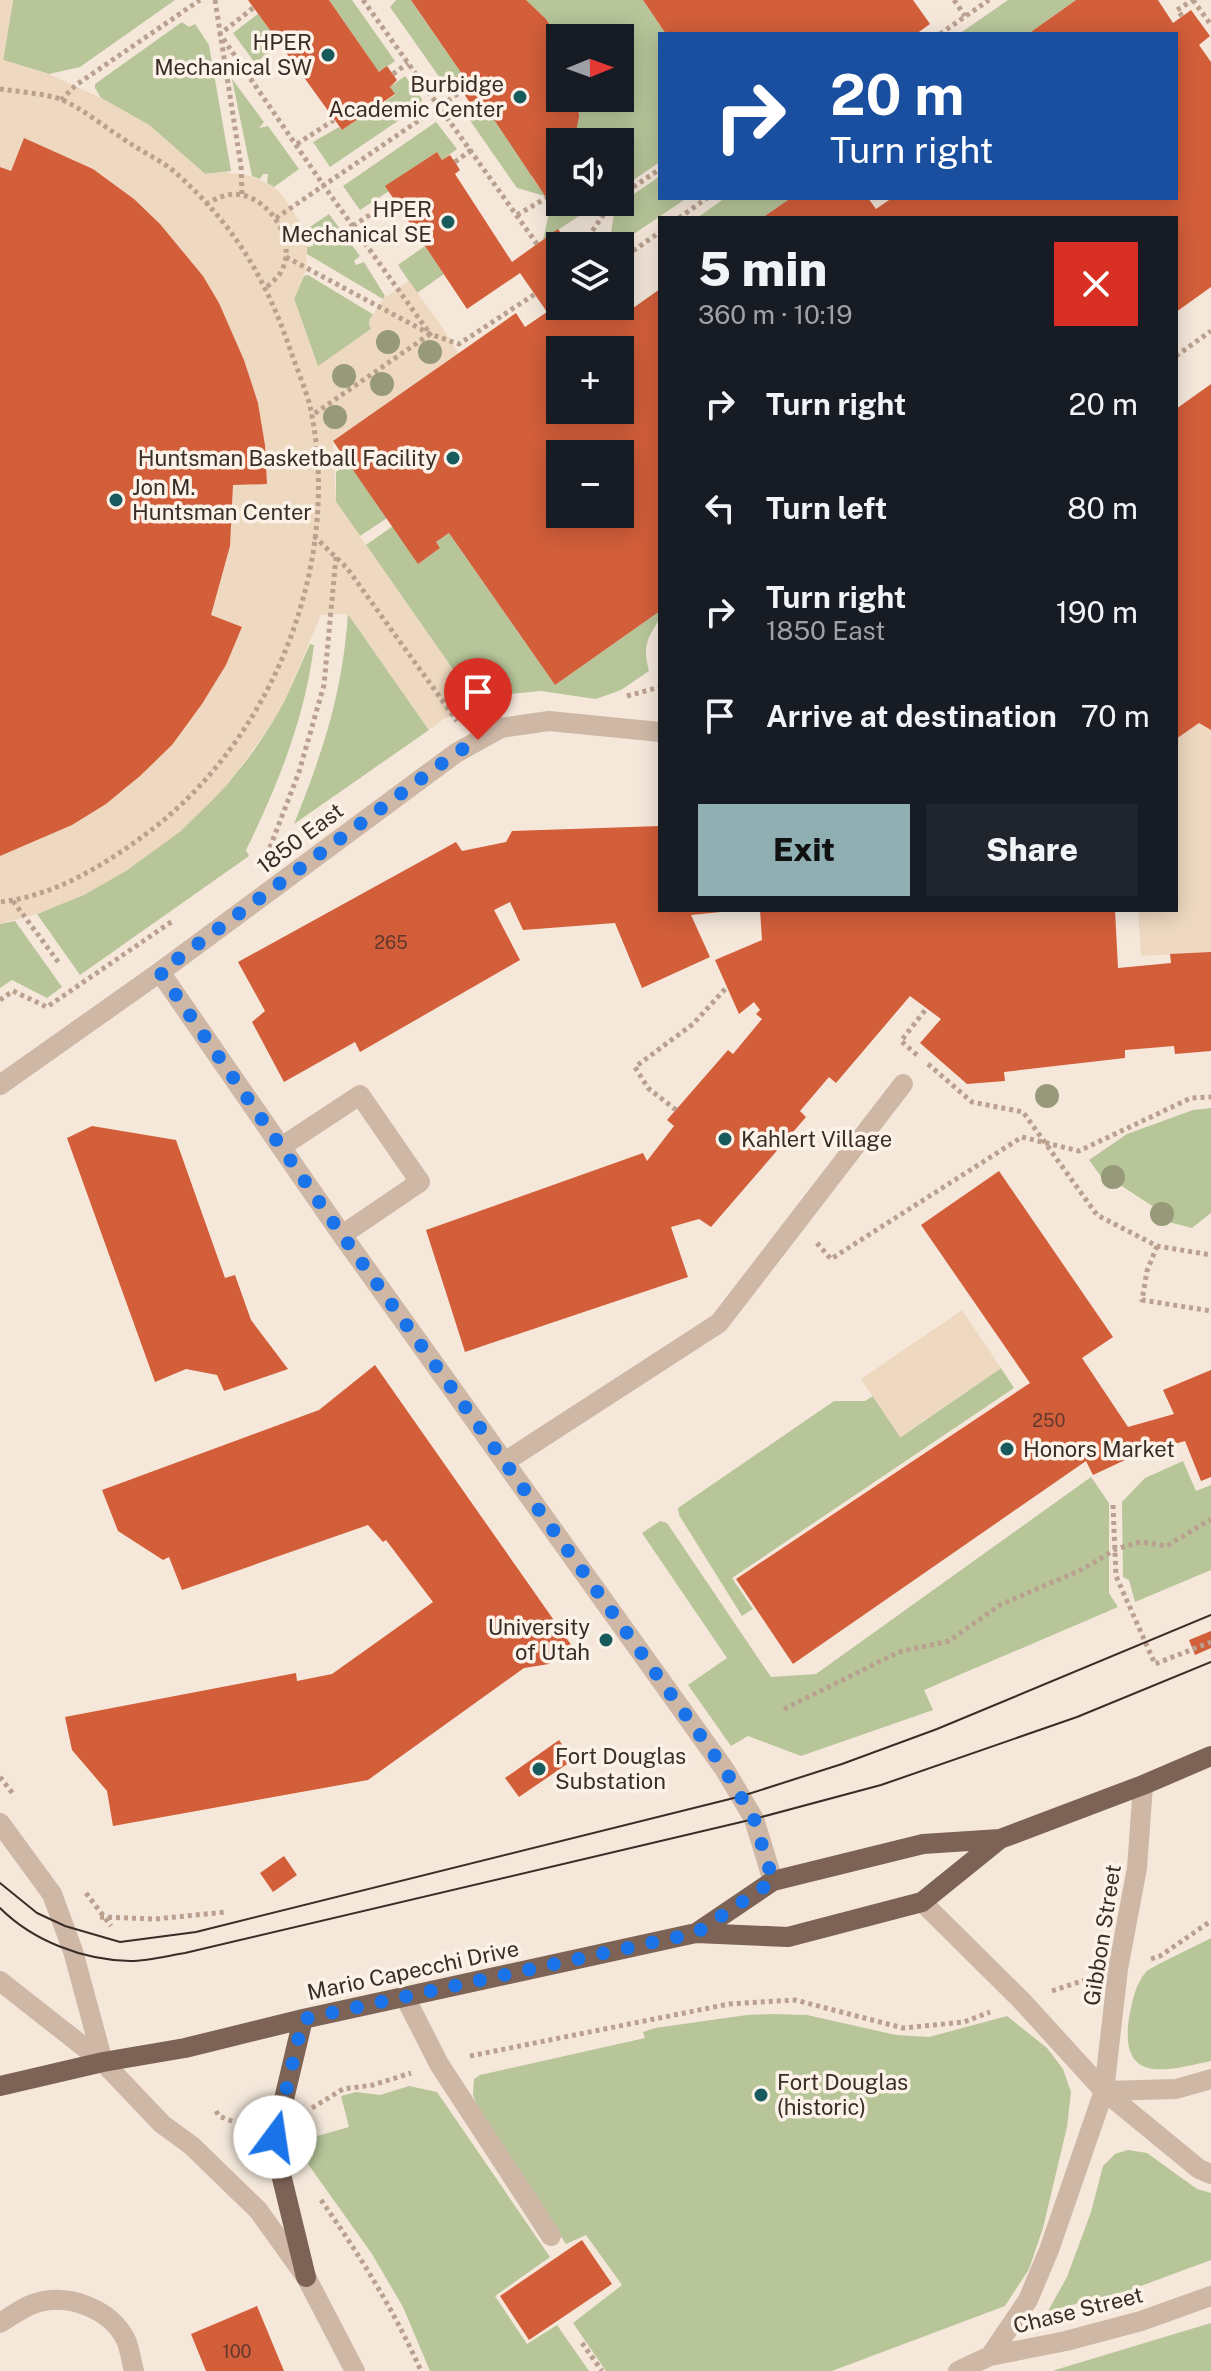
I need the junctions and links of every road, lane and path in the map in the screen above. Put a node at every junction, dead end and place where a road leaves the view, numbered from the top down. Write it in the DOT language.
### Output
graph roads {
  1 [pos="200,0"];
  2 [pos="215,0"];
  3 [pos="363,0"];
  4 [pos="954,0"];
  5 [pos="989,0"];
  6 [pos="1193,0"];
  7 [pos="253,8"];
  8 [pos="965,16"];
  9 [pos="1182,16"];
  10 [pos="1211,25"];
  11 [pos="943,32"];
  12 [pos="220,34"];
  13 [pos="408,63"];
  14 [pos="393,74"];
  15 [pos="0,89"];
  16 [pos="462,91"];
  17 [pos="61,100"];
  18 [pos="440,106"];
  19 [pos="334,120"];
  20 [pos="297,144"];
  21 [pos="471,150"];
  22 [pos="455,162"];
  23 [pos="658,170"];
  24 [pos="324,186"];
  25 [pos="634,187"];
  26 [pos="242,195"];
  27 [pos="546,198"];
  28 [pos="394,199"];
  29 [pos="704,200"];
  30 [pos="206,204"];
  31 [pos="517,215"];
  32 [pos="682,216"];
  33 [pos="276,218"];
  34 [pos="353,226"];
  35 [pos="658,233"];
  36 [pos="537,244"];
  37 [pos="634,250"];
  38 [pos="286,257"];
  39 [pos="266,288"];
  40 [pos="535,294"];
  41 [pos="1211,331"];
  42 [pos="430,334"];
  43 [pos="1178,355"];
  44 [pos="311,416"];
  45 [pos="314,536"];
  46 [pos="336,557"];
  47 [pos="458,721"];
  48 [pos="658,732"];
  49 [pos="267,856"];
  50 [pos="13,901"];
  51 [pos="0,902"];
  52 [pos="59,963"];
  53 [pos="160,972"];
  54 [pos="727,987"];
  55 [pos="926,1009"];
  56 [pos="903,1084"];
  57 [pos="0,1085"];
  58 [pos="1211,1097"];
  59 [pos="676,1110"];
  60 [pos="1047,1142"];
  61 [pos="281,1147"];
  62 [pos="797,1221"];
  63 [pos="342,1235"];
  64 [pos="1157,1246"];
  65 [pos="1211,1255"];
  66 [pos="1211,1311"];
  67 [pos="506,1461"];
  68 [pos="1113,1505"];
  69 [pos="1211,1519"];
  70 [pos="1116,1549"];
  71 [pos="1211,1642"];
  72 [pos="784,1709"];
  73 [pos="1211,1756"];
  74 [pos="1143,1785"];
  75 [pos="0,1823"];
  76 [pos="1000,1839"];
  77 [pos="773,1881"];
  78 [pos="922,1902"];
  79 [pos="226,1912"];
  80 [pos="100,1917"];
  81 [pos="1211,1921"];
  82 [pos="696,1933"];
  83 [pos="1118,1969"];
  84 [pos="0,1981"];
  85 [pos="405,1997"];
  86 [pos="1022,2001"];
  87 [pos="303,2019"];
  88 [pos="103,2062"];
  89 [pos="439,2064"];
  90 [pos="1211,2079"];
  91 [pos="0,2086"];
  92 [pos="1104,2091"];
  93 [pos="216,2111"];
  94 [pos="302,2114"];
  95 [pos="260,2132"];
  96 [pos="1211,2174"];
  97 [pos="319,2197"];
  98 [pos="551,2236"];
  99 [pos="306,2277"];
  100 [pos="1211,2296"];
  101 [pos="0,2323"];
  102 [pos="582,2343"];
  103 [pos="990,2356"];
  104 [pos="134,2371"];
  105 [pos="355,2371"];
  106 [pos="421,2371"];
  107 [pos="602,2371"];
  108 [pos="958,2371"];
  1 -- 17 [label="path"];
  2 -- 12 [label="path"];
  3 -- 13 [label="path"];
  4 -- 8 [label="path"];
  5 -- 8 [label="path"];
  6 -- 9 [label="path"];
  6 -- 10 [label="path"];
  7 -- 12 [label="path"];
  8 -- 11 [label="path"];
  12 -- 20 [label="path"];
  12 -- 26 [label="path"];
  13 -- 14 [label="path"];
  13 -- 18 [label="path"];
  15 -- 17 [label="path"];
  16 -- 18 [label="path"];
  17 -- 30 [label="path"];
  18 -- 21 [label="path"];
  18 -- 24 [label="path"];
  19 -- 20 [label="path"];
  20 -- 24 [label="path"];
  21 -- 22 [label="path"];
  21 -- 31 [label="path"];
  23 -- 25 [label="path"];
  24 -- 33 [label="path"];
  24 -- 34 [label="path"];
  26 -- 30 [label="path"];
  26 -- 33 [label="path"];
  27 -- 31 [label="path"];
  28 -- 34 [label="path"];
  29 -- 32 [label="path"];
  30 -- 39 [label="path"];
  31 -- 36 [label="path"];
  33 -- 38 [label="path"];
  34 -- 42 [label="path"];
  35 -- 37 [label="path"];
  38 -- 39 [label="path"];
  38 -- 42 [label="path"];
  39 -- 44 [label="path"];
  40 -- 42 [label="path"];
  41 -- 43 [label="path"];
  42 -- 44 [label="path"];
  44 -- 45 [label="path"];
  45 -- 46 [label="path"];
  45 -- 50 [label="path"];
  46 -- 47 [label="path"];
  46 -- 49 [label="path"];
  48 -- 53 [label="street, 1850 East"];
  50 -- 51 [label="path"];
  50 -- 52 [label="path"];
  53 -- 57 [label="street, 1850 East"];
  53 -- 61 [label="street"];
  54 -- 59 [label="path"];
  55 -- 60 [label="path"];
  56 -- 62 [label="street"];
  58 -- 60 [label="path"];
  60 -- 62 [label="path"];
  60 -- 64 [label="path"];
  61 -- 63 [label="street"];
  61 -- 63 [label="street"];
  62 -- 67 [label="street"];
  63 -- 67 [label="street"];
  64 -- 65 [label="path"];
  64 -- 66 [label="path"];
  67 -- 77 [label="street"];
  68 -- 70 [label="path"];
  69 -- 70 [label="path"];
  70 -- 71 [label="path"];
  70 -- 72 [label="path"];
  73 -- 74 [label="main road, Mario Capecchi Drive"];
  74 -- 76 [label="main road, Mario Capecchi Drive"];
  74 -- 83 [label="street, Gibbon Street"];
  75 -- 88 [label="street"];
  76 -- 77 [label="main road, Mario Capecchi Drive"];
  76 -- 78 [label="main road, Mario Capecchi Drive"];
  77 -- 82 [label="main road, Mario Capecchi Drive"];
  78 -- 82 [label="main road, Mario Capecchi Drive"];
  78 -- 86 [label="street"];
  79 -- 80 [label="path"];
  81 -- 83 [label="path"];
  82 -- 85 [label="main road, Mario Capecchi Drive"];
  83 -- 86 [label="path"];
  83 -- 92 [label="street, Gibbon Street"];
  84 -- 88 [label="street"];
  85 -- 87 [label="main road, Mario Capecchi Drive"];
  85 -- 89 [label="street"];
  86 -- 89 [label="path"];
  86 -- 92 [label="street"];
  87 -- 88 [label="main road, Mario Capecchi Drive"];
  87 -- 99 [label="main road"];
  88 -- 91 [label="main road, Mario Capecchi Drive"];
  88 -- 99 [label="street"];
  89 -- 94 [label="path"];
  89 -- 98 [label="street"];
  90 -- 92 [label="street"];
  92 -- 96 [label="street"];
  92 -- 103 [label="street, Gibbon Street"];
  93 -- 95 [label="path"];
  97 -- 106 [label="path"];
  99 -- 105 [label="street"];
  100 -- 103 [label="street, Chase Street"];
  101 -- 104 [label="street"];
  102 -- 107 [label="path"];
  103 -- 108 [label="street, Chase Street"];
}
